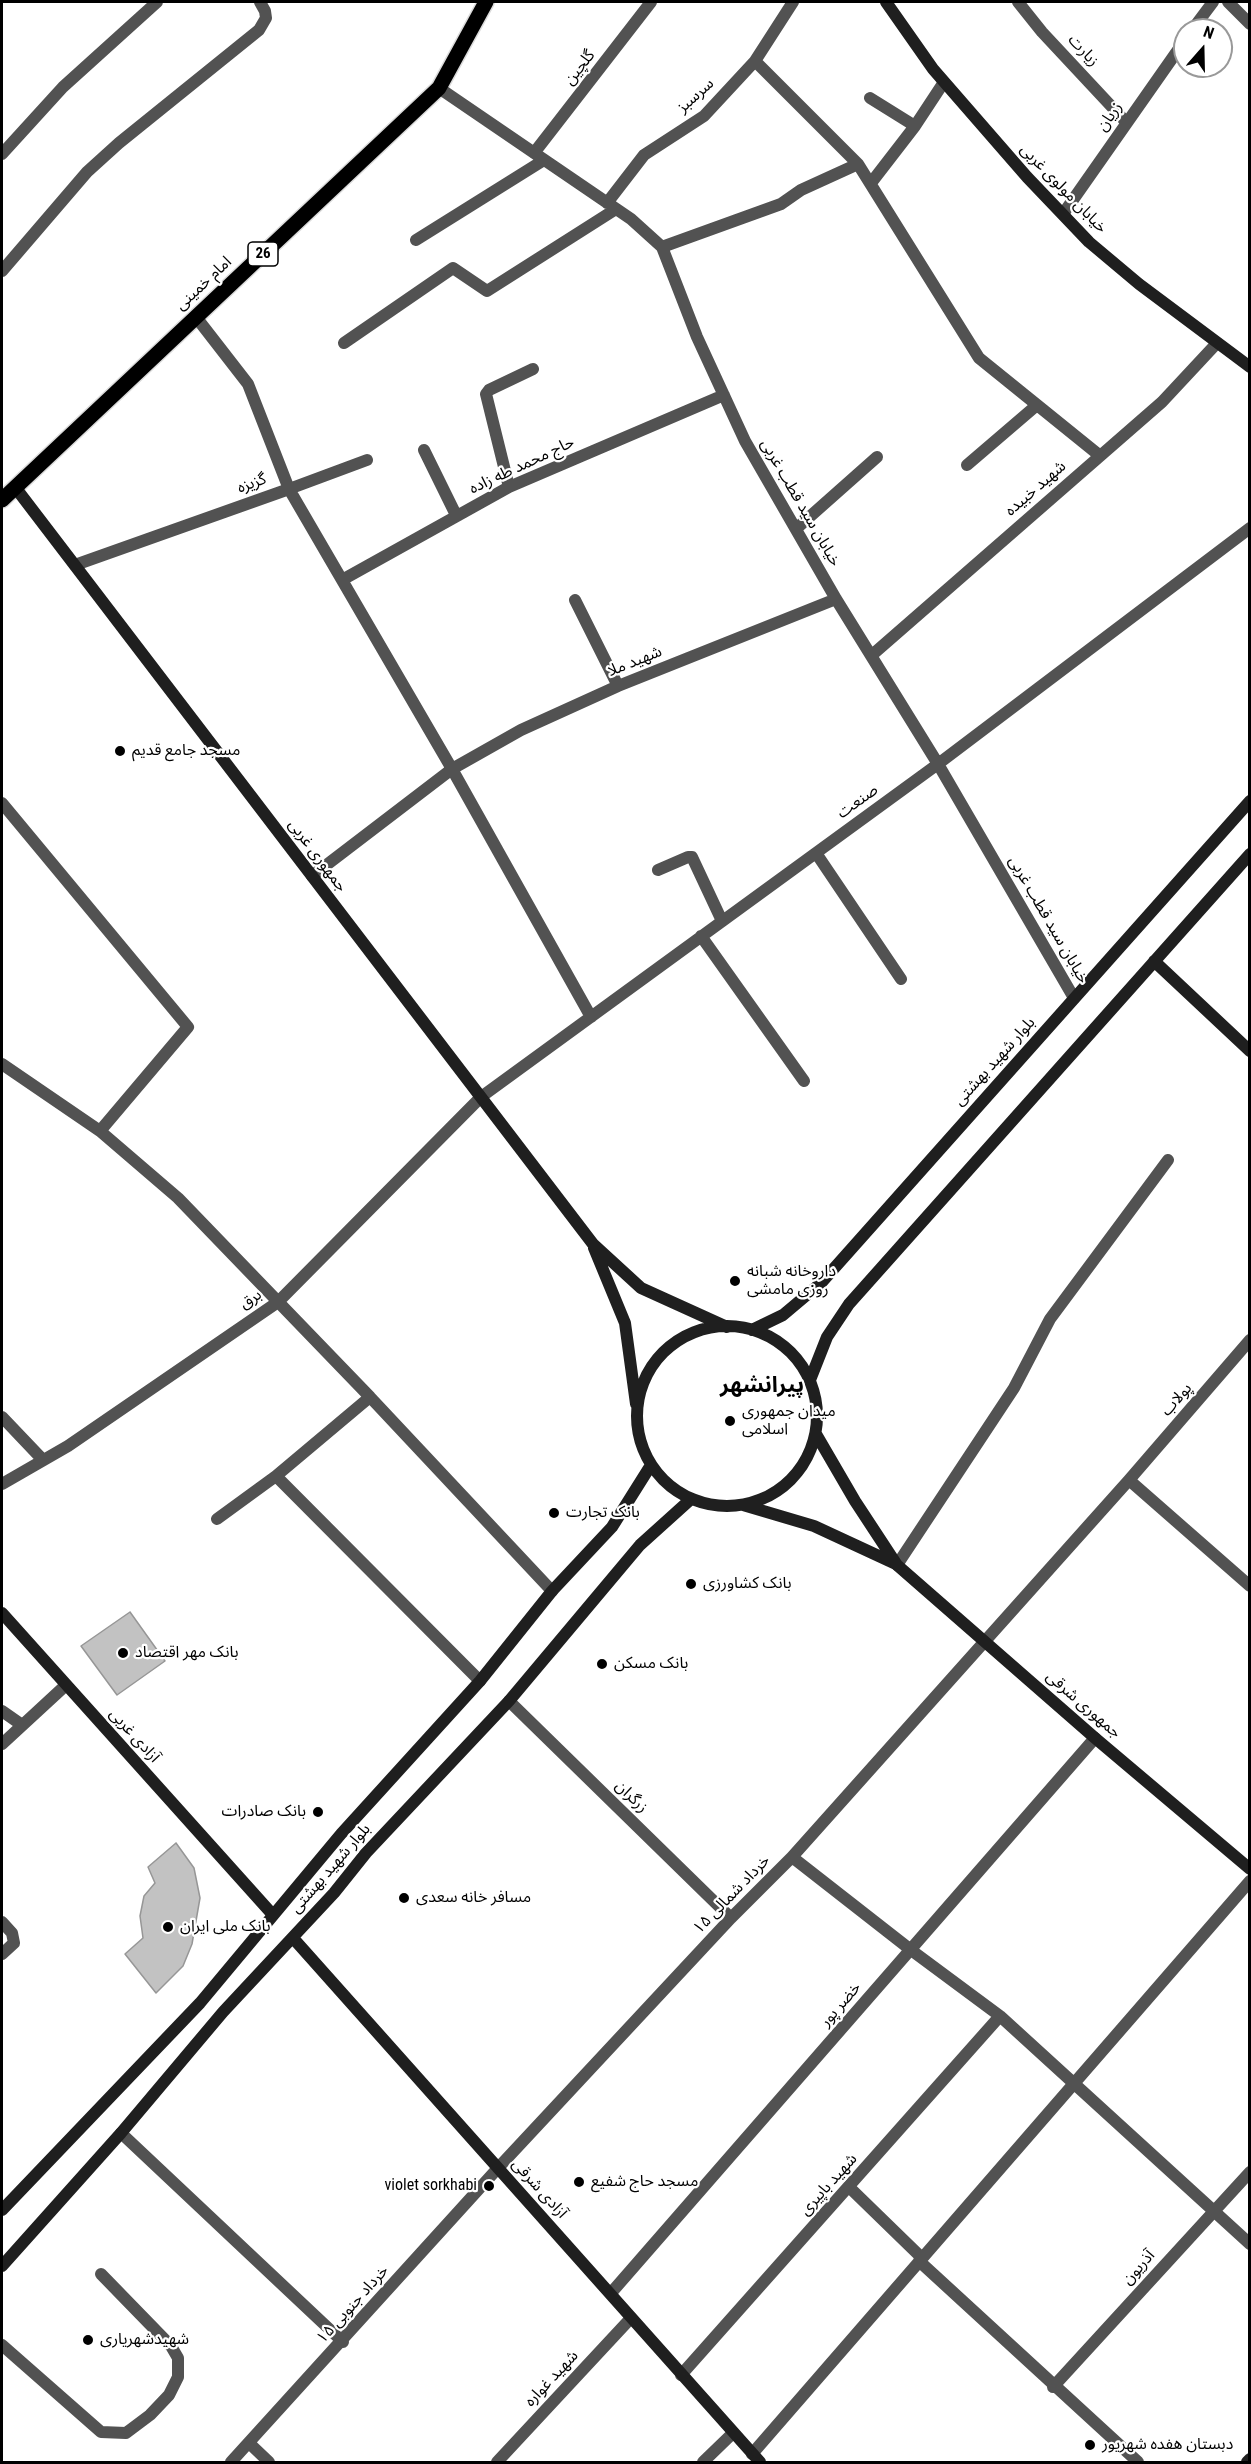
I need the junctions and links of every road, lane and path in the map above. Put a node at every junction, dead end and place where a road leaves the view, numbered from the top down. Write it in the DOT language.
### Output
graph roads {
  1 [pos="158,2"];
  2 [pos="260,2"];
  3 [pos="486,2"];
  4 [pos="651,2"];
  5 [pos="793,2"];
  6 [pos="886,2"];
  7 [pos="1018,2"];
  8 [pos="1212,2"];
  9 [pos="1227,2"];
  10 [pos="1201,18"];
  11 [pos="1250,24"];
  12 [pos="1173,57"];
  13 [pos="755,62"];
  14 [pos="944,82"];
  15 [pos="439,88"];
  16 [pos="870,98"];
  17 [pos="1126,122"];
  18 [pos="915,126"];
  19 [pos="2,154"];
  20 [pos="539,157"];
  21 [pos="858,164"];
  22 [pos="871,183"];
  23 [pos="612,206"];
  24 [pos="1063,214"];
  25 [pos="416,240"];
  26 [pos="662,246"];
  27 [pos="2,271"];
  28 [pos="196,317"];
  29 [pos="344,343"];
  30 [pos="1218,343"];
  31 [pos="1250,367"];
  32 [pos="533,369"];
  33 [pos="724,395"];
  34 [pos="1037,405"];
  35 [pos="424,450"];
  36 [pos="1099,455"];
  37 [pos="876,458"];
  38 [pos="367,460"];
  39 [pos="967,465"];
  40 [pos="15,487"];
  41 [pos="509,487"];
  42 [pos="289,489"];
  43 [pos="2,500"];
  44 [pos="456,515"];
  45 [pos="797,528"];
  46 [pos="1250,528"];
  47 [pos="75,565"];
  48 [pos="342,580"];
  49 [pos="836,599"];
  50 [pos="575,600"];
  51 [pos="872,655"];
  52 [pos="618,686"];
  53 [pos="938,764"];
  54 [pos="452,768"];
  55 [pos="1250,801"];
  56 [pos="2,803"];
  57 [pos="816,853"];
  58 [pos="1250,854"];
  59 [pos="658,870"];
  60 [pos="312,876"];
  61 [pos="722,921"];
  62 [pos="701,936"];
  63 [pos="1154,961"];
  64 [pos="901,979"];
  65 [pos="1074,998"];
  66 [pos="591,1017"];
  67 [pos="1250,1051"];
  68 [pos="2,1064"];
  69 [pos="804,1081"];
  70 [pos="481,1097"];
  71 [pos="100,1131"];
  72 [pos="1168,1160"];
  73 [pos="593,1244"];
  74 [pos="278,1302"];
  75 [pos="727,1326"];
  76 [pos="752,1330"];
  77 [pos="1250,1340"];
  78 [pos="810,1380"];
  79 [pos="370,1396"];
  80 [pos="2,1416"];
  81 [pos="637,1416"];
  82 [pos="816,1434"];
  83 [pos="43,1460"];
  84 [pos="651,1465"];
  85 [pos="276,1476"];
  86 [pos="1129,1480"];
  87 [pos="2,1484"];
  88 [pos="691,1499"];
  89 [pos="743,1505"];
  90 [pos="217,1519"];
  91 [pos="897,1565"];
  92 [pos="1250,1586"];
  93 [pos="552,1592"];
  94 [pos="2,1613"];
  95 [pos="986,1641"];
  96 [pos="480,1681"];
  97 [pos="66,1685"];
  98 [pos="509,1701"];
  99 [pos="2,1711"];
  100 [pos="22,1725"];
  101 [pos="1095,1738"];
  102 [pos="2,1744"];
  103 [pos="792,1857"];
  104 [pos="1250,1869"];
  105 [pos="1250,1881"];
  106 [pos="273,1915"];
  107 [pos="731,1918"];
  108 [pos="2,1922"];
  109 [pos="293,1938"];
  110 [pos="911,1950"];
  111 [pos="2,1954"];
  112 [pos="1000,2016"];
  113 [pos="1074,2082"];
  114 [pos="121,2133"];
  115 [pos="498,2168"];
  116 [pos="1250,2172"];
  117 [pos="849,2187"];
  118 [pos="2,2210"];
  119 [pos="1214,2211"];
  120 [pos="1250,2244"];
  121 [pos="921,2260"];
  122 [pos="2,2266"];
  123 [pos="101,2274"];
  124 [pos="611,2293"];
  125 [pos="631,2318"];
  126 [pos="343,2342"];
  127 [pos="2,2345"];
  128 [pos="681,2375"];
  129 [pos="1053,2386"];
  130 [pos="733,2433"];
  131 [pos="249,2443"];
  132 [pos="756,2458"];
  133 [pos="231,2463"];
  134 [pos="269,2463"];
  135 [pos="497,2463"];
  136 [pos="703,2463"];
  137 [pos="1138,2463"];
  1 -- 19 [label="street"];
  2 -- 27 [label="street"];
  3 -- 15 [label="main road, امام خمینی / 26"];
  4 -- 20 [label="street, گلچین"];
  5 -- 13 [label="street, سرسبز"];
  6 -- 14 [label="main road, خیابان مولوی غربی"];
  7 -- 17 [label="street, زیارت"];
  8 -- 10 [label="street"];
  9 -- 11 [label="street"];
  12 -- 17 [label="street, زریان"];
  13 -- 21 [label="street"];
  13 -- 23 [label="street, سرسبز"];
  14 -- 18 [label="street"];
  14 -- 24 [label="main road, خیابان مولوی غربی"];
  15 -- 20 [label="street, خیابان سید قطب غربی"];
  15 -- 28 [label="main road, امام خمینی / 26"];
  16 -- 18 [label="street"];
  17 -- 24 [label="street, زریان"];
  18 -- 22 [label="street"];
  20 -- 23 [label="street, خیابان سید قطب غربی"];
  20 -- 25 [label="street, گلچین"];
  21 -- 22 [label="street"];
  21 -- 26 [label="street"];
  22 -- 34 [label="street"];
  23 -- 26 [label="street, خیابان سید قطب غربی"];
  23 -- 29 [label="street, سرسبز"];
  24 -- 30 [label="main road, خیابان مولوی غربی"];
  26 -- 33 [label="street, خیابان سید قطب غربی"];
  28 -- 40 [label="main road, امام خمینی / 26"];
  28 -- 42 [label="street, گزیزه"];
  30 -- 31 [label="main road, خیابان مولوی غربی"];
  30 -- 36 [label="street, شهید خبیده"];
  32 -- 41 [label="street"];
  33 -- 41 [label="street, حاج محمد طه زاده"];
  33 -- 45 [label="street, خیابان سید قطب غربی"];
  34 -- 36 [label="street"];
  34 -- 39 [label="street"];
  35 -- 44 [label="street"];
  36 -- 51 [label="street, شهید خبیده"];
  37 -- 45 [label="street"];
  38 -- 42 [label="street"];
  40 -- 43 [label="main road, امام خمینی / 26"];
  40 -- 47 [label="main road, جمهوری غربی"];
  41 -- 44 [label="street, حاج محمد طه زاده"];
  42 -- 47 [label="street, گزیزه"];
  42 -- 48 [label="street"];
  44 -- 48 [label="street, حاج محمد طه زاده"];
  45 -- 49 [label="street, خیابان سید قطب غربی"];
  46 -- 53 [label="street, صنعت"];
  47 -- 60 [label="main road, جمهوری غربی"];
  48 -- 54 [label="street"];
  49 -- 51 [label="street, خیابان سید قطب غربی"];
  49 -- 52 [label="street, شهید ملا"];
  50 -- 52 [label="street"];
  51 -- 53 [label="street, خیابان سید قطب غربی"];
  52 -- 54 [label="street, شهید ملا"];
  53 -- 57 [label="street, صنعت"];
  53 -- 65 [label="street, خیابان سید قطب غربی"];
  54 -- 60 [label="street, شهید ملا"];
  54 -- 66 [label="street"];
  55 -- 65 [label="main road, بلوار شهید بهشتی"];
  56 -- 71 [label="street"];
  57 -- 61 [label="street, صنعت"];
  57 -- 64 [label="street"];
  58 -- 63 [label="main road"];
  59 -- 61 [label="street"];
  60 -- 70 [label="main road, جمهوری غربی"];
  61 -- 62 [label="street, صنعت"];
  62 -- 66 [label="street, صنعت"];
  62 -- 69 [label="street"];
  63 -- 67 [label="main road"];
  63 -- 78 [label="main road"];
  65 -- 76 [label="main road, بلوار شهید بهشتی"];
  66 -- 70 [label="street, صنعت"];
  68 -- 71 [label="street"];
  70 -- 73 [label="main road, جمهوری غربی"];
  70 -- 74 [label="street, برق"];
  71 -- 74 [label="street"];
  72 -- 91 [label="street"];
  73 -- 75 [label="main road"];
  73 -- 81 [label="main road"];
  74 -- 79 [label="street"];
  74 -- 83 [label="street, برق"];
  75 -- 76 [label="main road"];
  75 -- 81 [label="main road"];
  76 -- 78 [label="main road"];
  77 -- 86 [label="street, پولاب"];
  78 -- 82 [label="main road"];
  79 -- 85 [label="street"];
  79 -- 93 [label="street"];
  80 -- 83 [label="street"];
  81 -- 84 [label="main road"];
  82 -- 89 [label="main road"];
  82 -- 91 [label="main road"];
  83 -- 87 [label="street, برق"];
  84 -- 88 [label="main road"];
  84 -- 93 [label="main road, بلوار شهید بهشتی"];
  85 -- 90 [label="street"];
  85 -- 96 [label="street"];
  86 -- 92 [label="street"];
  86 -- 95 [label="street, پولاب"];
  88 -- 89 [label="main road"];
  88 -- 98 [label="main road, بلوار شهید بهشتی"];
  89 -- 91 [label="main road"];
  91 -- 95 [label="main road, جمهوری شرقی"];
  93 -- 96 [label="main road, بلوار شهید بهشتی"];
  94 -- 97 [label="main road, آزادی غربی"];
  95 -- 101 [label="main road, جمهوری شرقی"];
  95 -- 103 [label="street, ۱۵ خرداد شمالی"];
  96 -- 106 [label="main road, بلوار شهید بهشتی"];
  97 -- 100 [label="street"];
  97 -- 106 [label="main road, آزادی غربی"];
  98 -- 107 [label="street, زرگران"];
  98 -- 109 [label="main road, بلوار شهید بهشتی"];
  99 -- 100 [label="street"];
  100 -- 102 [label="street"];
  101 -- 104 [label="main road, جمهوری شرقی"];
  101 -- 110 [label="street, خضر پور"];
  103 -- 107 [label="street, ۱۵ خرداد شمالی"];
  103 -- 110 [label="street"];
  105 -- 113 [label="street"];
  106 -- 118 [label="main road, بلوار شهید بهشتی"];
  107 -- 115 [label="street, ۱۵ خرداد شمالی"];
  108 -- 111 [label="street"];
  109 -- 114 [label="main road, بلوار شهید بهشتی"];
  109 -- 115 [label="main road, آزادی شرقی"];
  110 -- 112 [label="street"];
  110 -- 124 [label="street, خضر پور"];
  112 -- 113 [label="street"];
  112 -- 117 [label="street, شهید باپیری"];
  113 -- 119 [label="street"];
  113 -- 121 [label="street"];
  114 -- 122 [label="main road, بلوار شهید بهشتی"];
  114 -- 126 [label="street"];
  115 -- 124 [label="main road, آزادی شرقی"];
  115 -- 126 [label="street, ۱۵ خرداد جنوبی"];
  116 -- 119 [label="street, آذریون"];
  117 -- 121 [label="street"];
  117 -- 128 [label="street, شهید باپیری"];
  119 -- 120 [label="street"];
  119 -- 129 [label="street, آذریون"];
  121 -- 129 [label="street"];
  121 -- 132 [label="street"];
  123 -- 127 [label="street"];
  124 -- 125 [label="main road, آزادی شرقی"];
  125 -- 128 [label="main road, آزادی شرقی"];
  125 -- 135 [label="street, شهید غواره"];
  126 -- 131 [label="street, ۱۵ خرداد جنوبی"];
  128 -- 130 [label="main road, آزادی شرقی"];
  129 -- 137 [label="street"];
  130 -- 132 [label="main road, آزادی شرقی"];
  130 -- 136 [label="street"];
  131 -- 133 [label="street, ۱۵ خرداد جنوبی"];
  131 -- 134 [label="street"];
}
